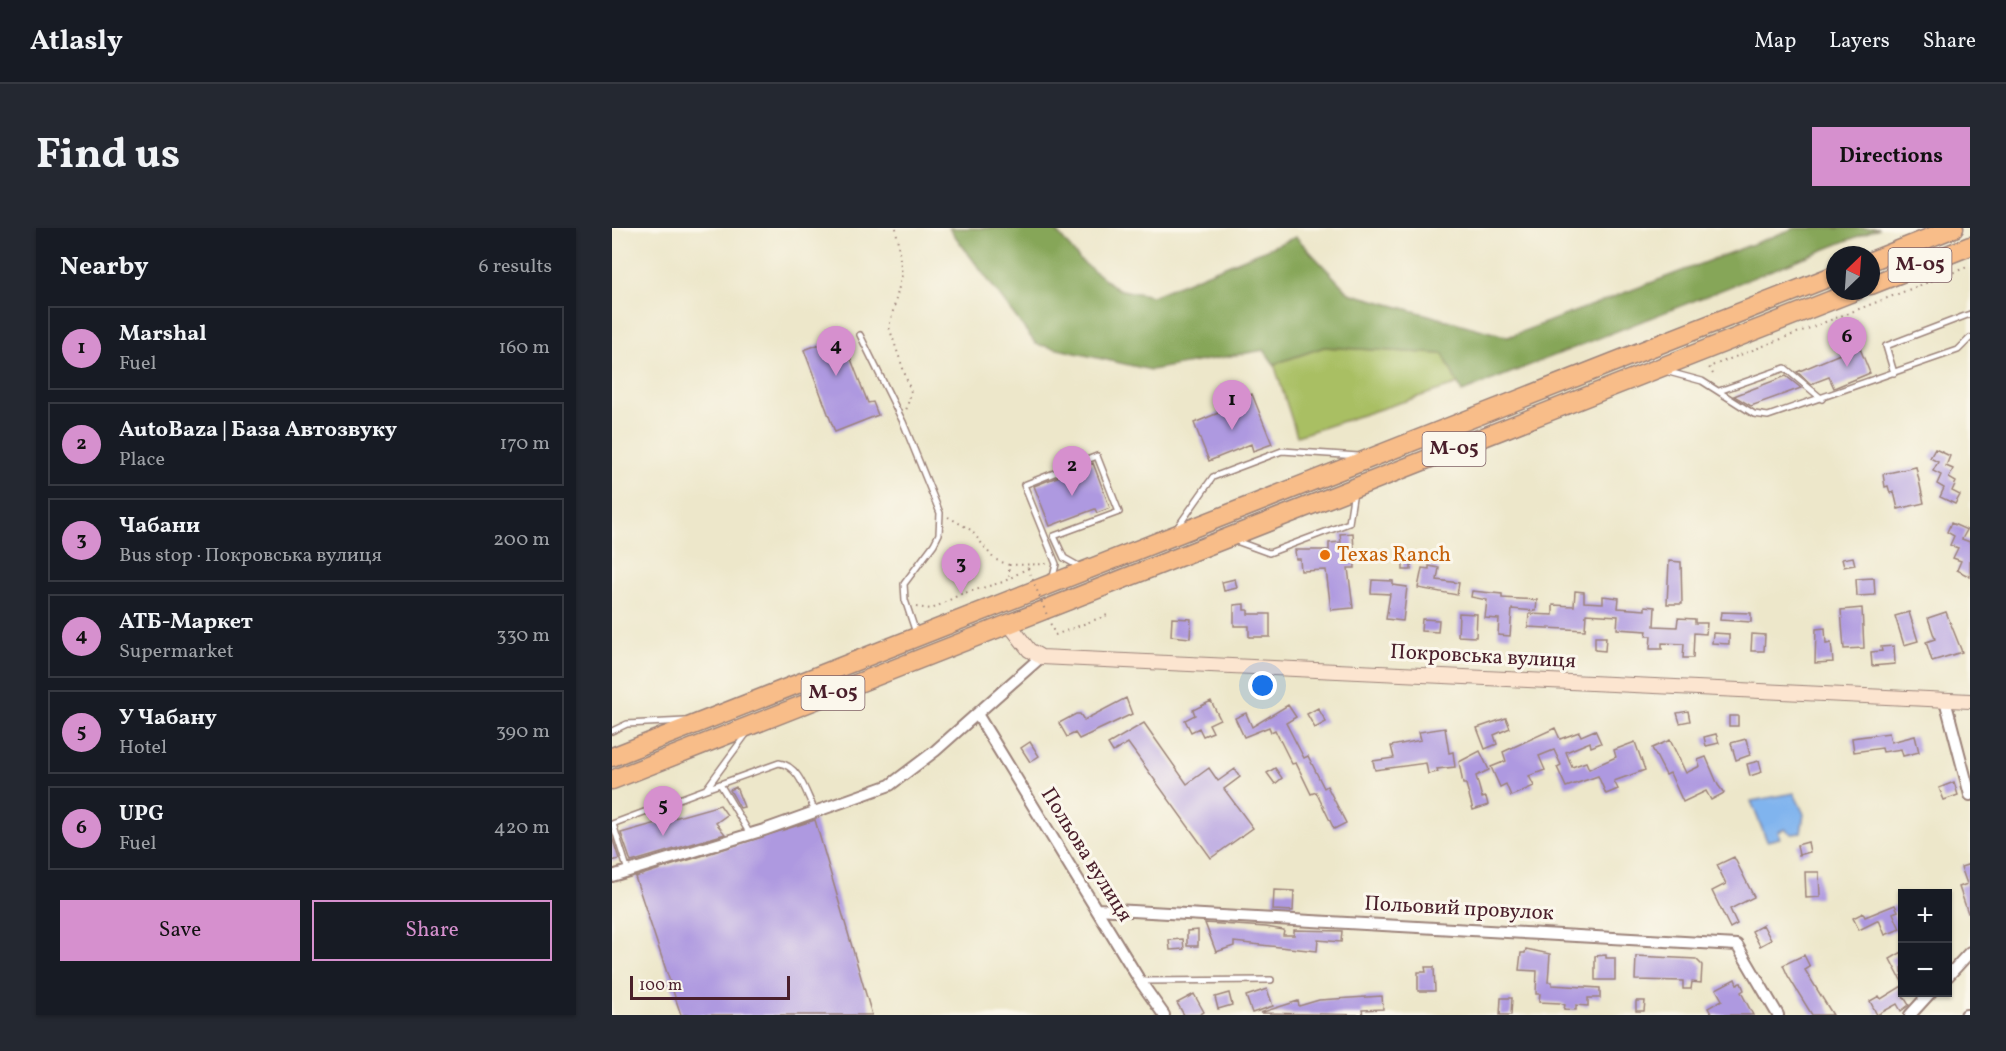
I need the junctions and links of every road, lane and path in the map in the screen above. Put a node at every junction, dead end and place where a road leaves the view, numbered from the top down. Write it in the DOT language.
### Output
graph roads {
  1 [pos="896,228"];
  2 [pos="1954,228"];
  3 [pos="1970,246"];
  4 [pos="1880,257"];
  5 [pos="1970,266"];
  6 [pos="1826,279"];
  7 [pos="1880,281"];
  8 [pos="1832,300"];
  9 [pos="1970,314"];
  10 [pos="860,335"];
  11 [pos="1970,338"];
  12 [pos="1654,370"];
  13 [pos="1713,374"];
  14 [pos="1894,374"];
  15 [pos="1719,391"];
  16 [pos="1822,399"];
  17 [pos="903,422"];
  18 [pos="1375,457"];
  19 [pos="1355,488"];
  20 [pos="940,513"];
  21 [pos="1172,536"];
  22 [pos="1229,538"];
  23 [pos="1056,564"];
  24 [pos="1009,565"];
  25 [pos="1087,568"];
  26 [pos="1009,576"];
  27 [pos="1049,585"];
  28 [pos="903,592"];
  29 [pos="1110,614"];
  30 [pos="1009,624"];
  31 [pos="917,636"];
  32 [pos="1041,657"];
  33 [pos="1945,700"];
  34 [pos="1970,702"];
  35 [pos="977,714"];
  36 [pos="707,720"];
  37 [pos="753,725"];
  38 [pos="612,730"];
  39 [pos="612,757"];
  40 [pos="612,780"];
  41 [pos="720,784"];
  42 [pos="706,789"];
  43 [pos="1970,795"];
  44 [pos="816,813"];
  45 [pos="613,824"];
  46 [pos="750,834"];
  47 [pos="628,871"];
  48 [pos="612,876"];
  49 [pos="1097,909"];
  50 [pos="1970,952"];
  51 [pos="1952,971"];
  52 [pos="1271,980"];
  53 [pos="1140,981"];
  54 [pos="1927,997"];
  55 [pos="1164,1015"];
  56 [pos="1778,1015"];
  57 [pos="1910,1015"];
  1 -- 17 [label="path"];
  2 -- 4 [label="highway, М-05"];
  3 -- 7 [label="highway, М-05"];
  5 -- 13 [label="path"];
  6 -- 18 [label="highway, М-05"];
  8 -- 12 [label="highway, М-05"];
  9 -- 14 [label="lane"];
  10 -- 17 [label="lane"];
  11 -- 14 [label="lane"];
  12 -- 15 [label="lane"];
  12 -- 19 [label="highway, М-05"];
  14 -- 16 [label="lane"];
  15 -- 16 [label="lane"];
  15 -- 16 [label="lane"];
  17 -- 20 [label="lane"];
  18 -- 21 [label="highway, М-05"];
  18 -- 21 [label="lane"];
  19 -- 22 [label="highway, М-05"];
  19 -- 22 [label="lane"];
  20 -- 24 [label="path"];
  20 -- 28 [label="lane"];
  21 -- 25 [label="highway, М-05"];
  22 -- 30 [label="highway, М-05"];
  23 -- 24 [label="path"];
  23 -- 25 [label="lane"];
  23 -- 27 [label="lane"];
  24 -- 26 [label="path"];
  25 -- 27 [label="highway, М-05"];
  26 -- 28 [label="path"];
  26 -- 29 [label="path, bridge"];
  27 -- 31 [label="highway, М-05"];
  28 -- 31 [label="lane"];
  30 -- 32 [label="street"];
  30 -- 37 [label="highway, М-05"];
  31 -- 36 [label="highway, М-05"];
  32 -- 33 [label="street, Покровська вулиця"];
  32 -- 35 [label="street"];
  33 -- 34 [label="street, Покровська вулиця"];
  33 -- 43 [label="street"];
  35 -- 44 [label="street"];
  35 -- 49 [label="street, Польова вулиця"];
  36 -- 38 [label="lane"];
  36 -- 39 [label="highway, М-05"];
  37 -- 40 [label="highway, М-05"];
  37 -- 42 [label="lane"];
  41 -- 42 [label="lane"];
  41 -- 44 [label="lane"];
  41 -- 46 [label="lane"];
  42 -- 45 [label="lane"];
  44 -- 46 [label="street"];
  45 -- 47 [label="lane"];
  46 -- 47 [label="street"];
  47 -- 48 [label="street"];
  49 -- 53 [label="street, Польова вулиця"];
  49 -- 56 [label="street, Польовий провулок"];
  50 -- 51 [label="street"];
  52 -- 53 [label="lane"];
  53 -- 55 [label="street, Польова вулиця"];
  54 -- 57 [label="street"];
}
